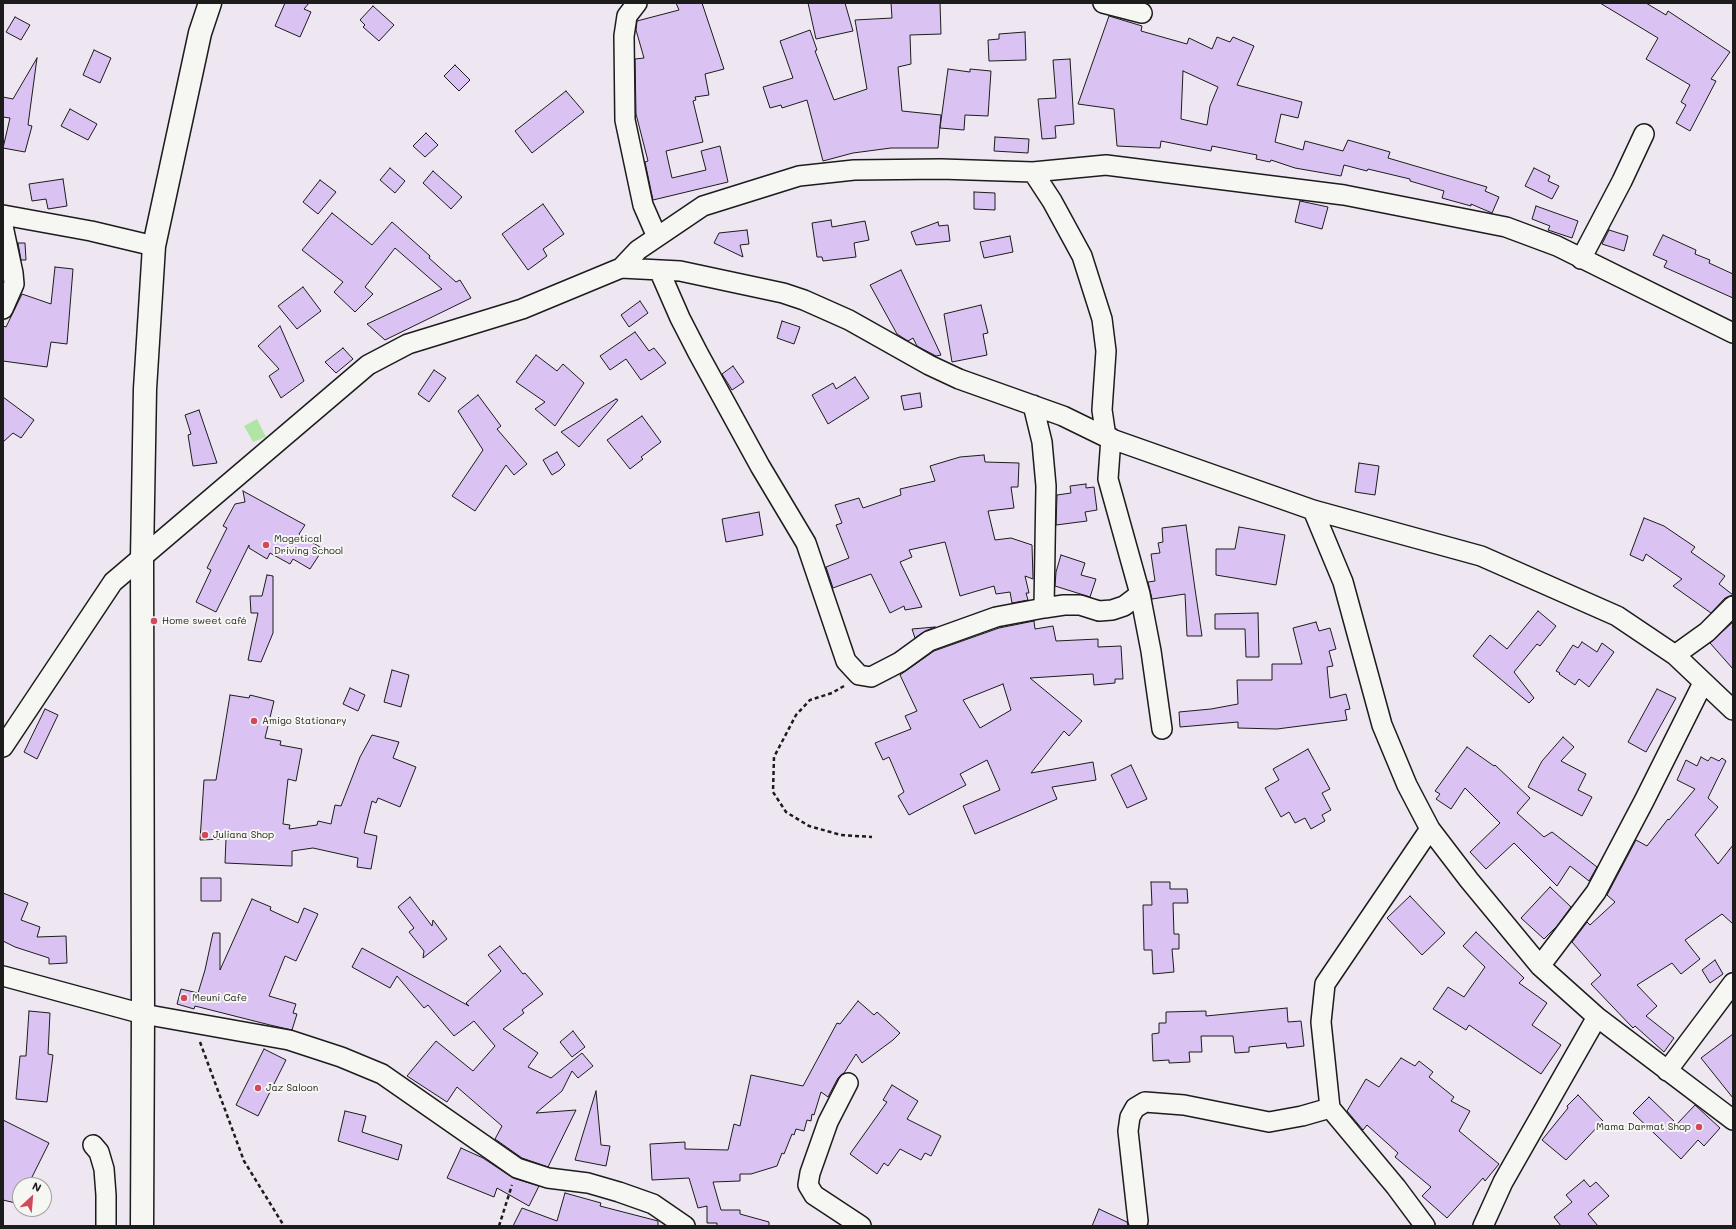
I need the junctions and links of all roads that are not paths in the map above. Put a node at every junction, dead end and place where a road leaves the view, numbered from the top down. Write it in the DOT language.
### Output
graph roads {
  1 [pos="210,3"];
  2 [pos="638,3"];
  3 [pos="1103,3"];
  4 [pos="1142,12"];
  5 [pos="1644,134"];
  6 [pos="1033,172"];
  7 [pos="3,215"];
  8 [pos="3,226"];
  9 [pos="657,236"];
  10 [pos="154,246"];
  11 [pos="1581,259"];
  12 [pos="621,268"];
  13 [pos="659,270"];
  14 [pos="3,308"];
  15 [pos="1733,333"];
  16 [pos="1033,405"];
  17 [pos="1108,438"];
  18 [pos="1313,510"];
  19 [pos="142,558"];
  20 [pos="1140,594"];
  21 [pos="1733,606"];
  22 [pos="1044,608"];
  23 [pos="1675,655"];
  24 [pos="1703,683"];
  25 [pos="1733,710"];
  26 [pos="1162,729"];
  27 [pos="3,746"];
  28 [pos="1430,829"];
  29 [pos="1540,966"];
  30 [pos="3,976"];
  31 [pos="1733,983"];
  32 [pos="143,1014"];
  33 [pos="1597,1017"];
  34 [pos="1667,1071"];
  35 [pos="848,1083"];
  36 [pos="1330,1108"];
  37 [pos="1733,1120"];
  38 [pos="93,1145"];
  39 [pos="1138,1221"];
  40 [pos="106,1226"];
  41 [pos="142,1226"];
  42 [pos="685,1226"];
  43 [pos="861,1226"];
  44 [pos="1425,1226"];
  45 [pos="1483,1226"];
  1 -- 10 [label="highway"];
  2 -- 9 [label="street"];
  3 -- 4 [label="street"];
  5 -- 11 [label="street"];
  6 -- 9 [label="street"];
  6 -- 11 [label="street"];
  6 -- 17 [label="street"];
  7 -- 10 [label="street"];
  8 -- 14 [label="street"];
  9 -- 12 [label="street"];
  10 -- 19 [label="highway"];
  11 -- 15 [label="street"];
  12 -- 13 [label="street"];
  12 -- 19 [label="street"];
  13 -- 16 [label="street"];
  13 -- 22 [label="street"];
  16 -- 17 [label="street"];
  16 -- 22 [label="street"];
  17 -- 18 [label="street"];
  17 -- 20 [label="street"];
  18 -- 23 [label="street"];
  18 -- 28 [label="street"];
  19 -- 27 [label="street"];
  19 -- 32 [label="highway"];
  20 -- 22 [label="street"];
  20 -- 26 [label="street"];
  21 -- 23 [label="street"];
  23 -- 24 [label="street"];
  24 -- 25 [label="street"];
  24 -- 29 [label="street"];
  28 -- 29 [label="street"];
  28 -- 36 [label="street"];
  29 -- 33 [label="street"];
  30 -- 32 [label="street"];
  31 -- 34 [label="street"];
  32 -- 41 [label="highway"];
  32 -- 42 [label="street"];
  33 -- 34 [label="street"];
  33 -- 45 [label="street"];
  34 -- 37 [label="street"];
  35 -- 43 [label="street"];
  36 -- 39 [label="street"];
  36 -- 44 [label="street"];
  38 -- 40 [label="street"];
}
